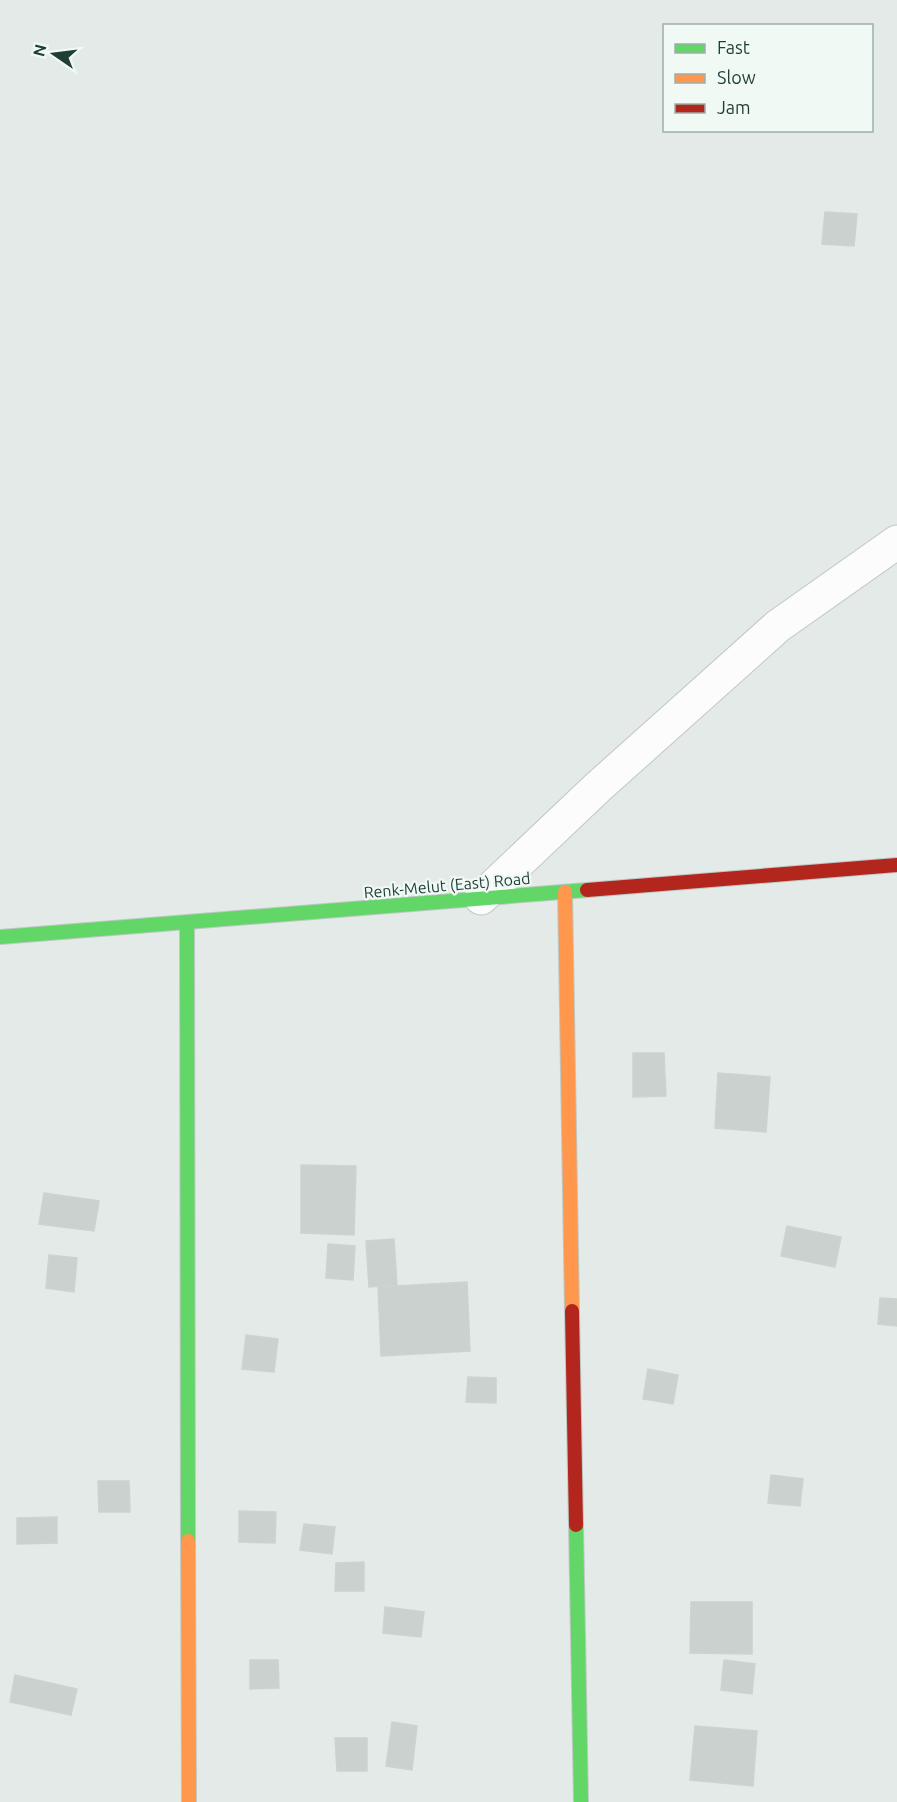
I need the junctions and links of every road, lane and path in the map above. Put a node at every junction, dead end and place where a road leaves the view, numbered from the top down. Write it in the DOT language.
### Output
graph roads {
  1 [pos="897,542"];
  2 [pos="897,865"];
  3 [pos="565,892"];
  4 [pos="481,898"];
  5 [pos="187,922"];
  6 [pos="0,937"];
  7 [pos="189,1802"];
  8 [pos="581,1802"];
  1 -- 4 [label="street"];
  2 -- 3 [label="street, Renk-Melut (East) Road"];
  3 -- 4 [label="street, Renk-Melut (East) Road"];
  3 -- 8 [label="street"];
  4 -- 5 [label="street, Renk-Melut (East) Road"];
  5 -- 6 [label="street, Renk-Melut (East) Road"];
  5 -- 7 [label="street"];
}
